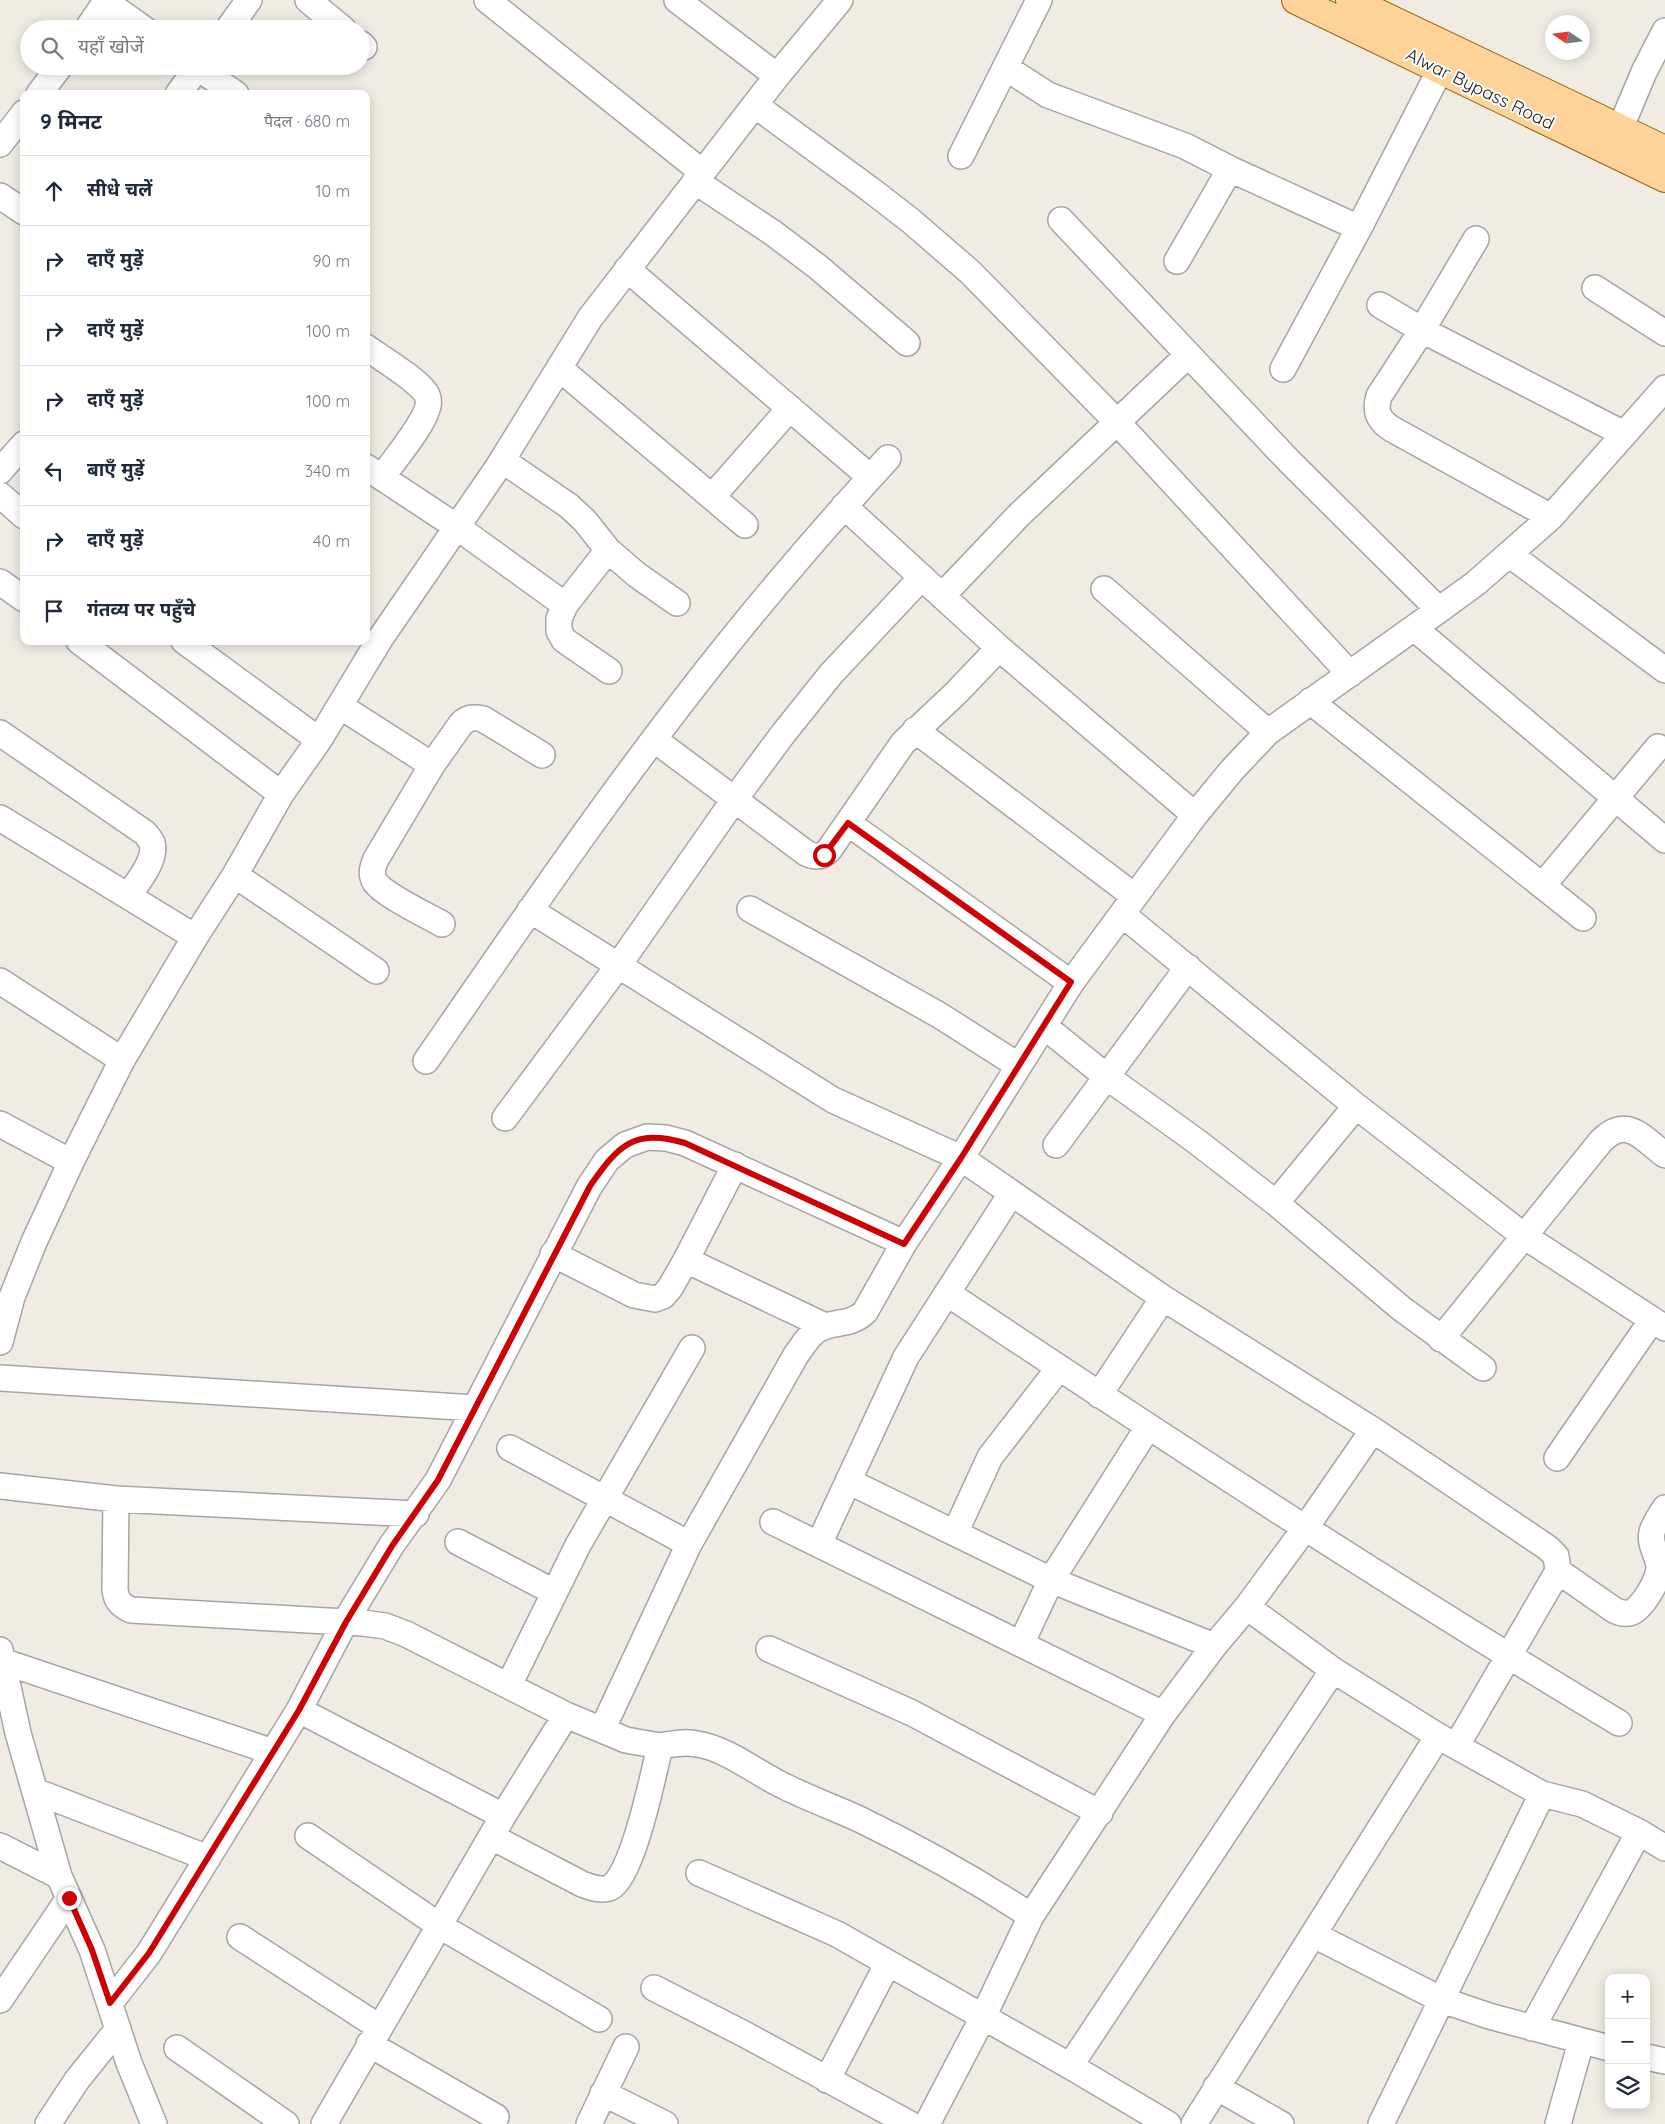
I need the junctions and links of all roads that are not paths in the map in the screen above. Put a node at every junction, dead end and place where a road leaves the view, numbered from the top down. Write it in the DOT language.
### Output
graph roads {
  1 [pos="249,0"];
  2 [pos="308,0"];
  3 [pos="487,0"];
  4 [pos="677,0"];
  5 [pos="840,0"];
  6 [pos="1039,0"];
  7 [pos="1296,0"];
  8 [pos="1350,0"];
  9 [pos="107,1"];
  10 [pos="93,20"];
  11 [pos="132,20"];
  12 [pos="235,20"];
  13 [pos="331,20"];
  14 [pos="1665,30"];
  15 [pos="1006,68"];
  16 [pos="1440,70"];
  17 [pos="53,75"];
  18 [pos="191,75"];
  19 [pos="209,75"];
  20 [pos="777,76"];
  21 [pos="42,90"];
  22 [pos="181,90"];
  23 [pos="230,90"];
  24 [pos="754,105"];
  25 [pos="20,118"];
  26 [pos="1620,129"];
  27 [pos="0,144"];
  28 [pos="1665,150"];
  29 [pos="961,156"];
  30 [pos="1230,169"];
  31 [pos="699,176"];
  32 [pos="1665,178"];
  33 [pos="0,196"];
  34 [pos="20,209"];
  35 [pos="1061,220"];
  36 [pos="1360,228"];
  37 [pos="1476,239"];
  38 [pos="1177,261"];
  39 [pos="627,269"];
  40 [pos="1595,288"];
  41 [pos="1380,305"];
  42 [pos="1422,330"];
  43 [pos="1665,333"];
  44 [pos="907,343"];
  45 [pos="370,351"];
  46 [pos="1188,355"];
  47 [pos="559,368"];
  48 [pos="1283,369"];
  49 [pos="1665,388"];
  50 [pos="790,408"];
  51 [pos="1117,422"];
  52 [pos="1624,434"];
  53 [pos="20,448"];
  54 [pos="888,458"];
  55 [pos="502,460"];
  56 [pos="0,471"];
  57 [pos="374,472"];
  58 [pos="870,477"];
  59 [pos="0,495"];
  60 [pos="712,498"];
  61 [pos="844,506"];
  62 [pos="20,512"];
  63 [pos="1551,517"];
  64 [pos="746,526"];
  65 [pos="457,527"];
  66 [pos="608,550"];
  67 [pos="1509,554"];
  68 [pos="922,576"];
  69 [pos="0,582"];
  70 [pos="1104,589"];
  71 [pos="20,596"];
  72 [pos="942,596"];
  73 [pos="677,603"];
  74 [pos="565,605"];
  75 [pos="1440,610"];
  76 [pos="1414,628"];
  77 [pos="373,634"];
  78 [pos="84,645"];
  79 [pos="189,645"];
  80 [pos="368,645"];
  81 [pos="999,648"];
  82 [pos="1665,670"];
  83 [pos="609,671"];
  84 [pos="1350,674"];
  85 [pos="1310,701"];
  86 [pos="340,706"];
  87 [pos="915,730"];
  88 [pos="1268,732"];
  89 [pos="0,733"];
  90 [pos="319,740"];
  91 [pos="655,740"];
  92 [pos="1658,747"];
  93 [pos="542,755"];
  94 [pos="432,765"];
  95 [pos="281,794"];
  96 [pos="1616,799"];
  97 [pos="734,800"];
  98 [pos="1195,815"];
  99 [pos="0,818"];
  100 [pos="848,823"];
  101 [pos="1665,840"];
  102 [pos="236,875"];
  103 [pos="1543,885"];
  104 [pos="128,896"];
  105 [pos="1128,905"];
  106 [pos="750,909"];
  107 [pos="530,910"];
  108 [pos="1583,918"];
  109 [pos="442,924"];
  110 [pos="195,937"];
  111 [pos="618,966"];
  112 [pos="1188,967"];
  113 [pos="376,971"];
  114 [pos="0,981"];
  115 [pos="1071,982"];
  116 [pos="1044,1026"];
  117 [pos="122,1060"];
  118 [pos="426,1060"];
  119 [pos="1019,1066"];
  120 [pos="1107,1077"];
  121 [pos="1356,1106"];
  122 [pos="505,1118"];
  123 [pos="0,1124"];
  124 [pos="1056,1145"];
  125 [pos="1665,1155"];
  126 [pos="961,1158"];
  127 [pos="71,1162"];
  128 [pos="736,1165"];
  129 [pos="1011,1194"];
  130 [pos="1276,1203"];
  131 [pos="1524,1236"];
  132 [pos="904,1244"];
  133 [pos="553,1254"];
  134 [pos="686,1260"];
  135 [pos="947,1293"];
  136 [pos="1163,1298"];
  137 [pos="1659,1324"];
  138 [pos="826,1326"];
  139 [pos="1441,1339"];
  140 [pos="0,1342"];
  141 [pos="692,1348"];
  142 [pos="1058,1368"];
  143 [pos="1483,1368"];
  144 [pos="0,1378"];
  145 [pos="1099,1395"];
  146 [pos="475,1408"];
  147 [pos="1148,1427"];
  148 [pos="1373,1430"];
  149 [pos="510,1448"];
  150 [pos="1557,1458"];
  151 [pos="848,1481"];
  152 [pos="0,1486"];
  153 [pos="604,1498"];
  154 [pos="116,1499"];
  155 [pos="1665,1508"];
  156 [pos="416,1514"];
  157 [pos="773,1522"];
  158 [pos="1306,1527"];
  159 [pos="955,1533"];
  160 [pos="458,1542"];
  161 [pos="689,1544"];
  162 [pos="818,1544"];
  163 [pos="1558,1571"];
  164 [pos="1052,1580"];
  165 [pos="554,1592"];
  166 [pos="1247,1607"];
  167 [pos="346,1622"];
  168 [pos="1021,1644"];
  169 [pos="1214,1646"];
  170 [pos="769,1649"];
  171 [pos="1,1655"];
  172 [pos="1508,1656"];
  173 [pos="1333,1670"];
  174 [pos="509,1685"];
  175 [pos="299,1710"];
  176 [pos="1163,1714"];
  177 [pos="566,1715"];
  178 [pos="1619,1723"];
  179 [pos="602,1730"];
  180 [pos="1447,1740"];
  181 [pos="660,1746"];
  182 [pos="273,1752"];
  183 [pos="34,1791"];
  184 [pos="1542,1794"];
  185 [pos="1100,1813"];
  186 [pos="498,1826"];
  187 [pos="1640,1832"];
  188 [pos="308,1836"];
  189 [pos="0,1846"];
  190 [pos="1665,1848"];
  191 [pos="208,1858"];
  192 [pos="699,1873"];
  193 [pos="64,1887"];
  194 [pos="1031,1916"];
  195 [pos="440,1926"];
  196 [pos="1314,1935"];
  197 [pos="240,1937"];
  198 [pos="888,1964"];
  199 [pos="654,1988"];
  200 [pos="0,2000"];
  201 [pos="1442,2000"];
  202 [pos="110,2003"];
  203 [pos="983,2017"];
  204 [pos="599,2019"];
  205 [pos="1532,2028"];
  206 [pos="118,2029"];
  207 [pos="374,2036"];
  208 [pos="1581,2042"];
  209 [pos="626,2047"];
  210 [pos="1605,2047"];
  211 [pos="177,2048"];
  212 [pos="1650,2058"];
  213 [pos="1665,2061"];
  214 [pos="1070,2066"];
  215 [pos="827,2080"];
  216 [pos="1216,2087"];
  217 [pos="604,2093"];
  218 [pos="496,2117"];
  219 [pos="48,2124"];
  220 [pos="154,2124"];
  221 [pos="286,2124"];
  222 [pos="324,2124"];
  223 [pos="588,2124"];
  224 [pos="665,2124"];
  225 [pos="910,2124"];
  226 [pos="927,2124"];
  227 [pos="1168,2124"];
  228 [pos="1194,2124"];
  229 [pos="1281,2124"];
  230 [pos="1381,2124"];
  231 [pos="1558,2124"];
  1 -- 12 [label="street"];
  2 -- 13 [label="street"];
  3 -- 31 [label="street"];
  4 -- 20 [label="street"];
  5 -- 20 [label="street"];
  6 -- 15 [label="street"];
  7 -- 16 [label="main road, Alwar Bypass Road"];
  8 -- 26 [label="main road, Alwar Bypass Road"];
  9 -- 10 [label="street"];
  9 -- 11 [label="street"];
  14 -- 26 [label="street"];
  15 -- 29 [label="street"];
  15 -- 30 [label="street"];
  16 -- 32 [label="main road, Alwar Bypass Road"];
  16 -- 36 [label="street"];
  17 -- 21 [label="street"];
  18 -- 22 [label="street"];
  19 -- 23 [label="street"];
  20 -- 24 [label="street"];
  24 -- 31 [label="street"];
  24 -- 51 [label="street"];
  25 -- 27 [label="street"];
  26 -- 28 [label="main road, Alwar Bypass Road"];
  30 -- 36 [label="street"];
  30 -- 38 [label="street"];
  31 -- 39 [label="street"];
  31 -- 44 [label="street"];
  33 -- 34 [label="street"];
  35 -- 46 [label="street"];
  36 -- 48 [label="street"];
  37 -- 42 [label="street"];
  39 -- 47 [label="street"];
  39 -- 50 [label="street"];
  40 -- 43 [label="street"];
  41 -- 42 [label="street"];
  42 -- 52 [label="street"];
  42 -- 63 [label="street"];
  45 -- 57 [label="street"];
  46 -- 51 [label="street"];
  46 -- 75 [label="street"];
  47 -- 55 [label="street"];
  47 -- 60 [label="street"];
  49 -- 52 [label="street"];
  50 -- 58 [label="street"];
  50 -- 60 [label="street"];
  51 -- 72 [label="street"];
  51 -- 84 [label="street"];
  52 -- 63 [label="street"];
  53 -- 56 [label="street"];
  54 -- 58 [label="street"];
  55 -- 65 [label="street"];
  55 -- 66 [label="street"];
  57 -- 65 [label="street"];
  58 -- 61 [label="street"];
  59 -- 62 [label="street"];
  60 -- 64 [label="street"];
  61 -- 68 [label="street"];
  61 -- 91 [label="street"];
  63 -- 67 [label="street"];
  65 -- 74 [label="street"];
  65 -- 77 [label="street"];
  66 -- 73 [label="street"];
  66 -- 74 [label="street"];
  67 -- 75 [label="street"];
  67 -- 82 [label="street"];
  68 -- 72 [label="street"];
  68 -- 97 [label="street"];
  69 -- 71 [label="street"];
  70 -- 88 [label="street"];
  72 -- 81 [label="street"];
  74 -- 83 [label="street"];
  75 -- 76 [label="street"];
  76 -- 84 [label="street"];
  76 -- 96 [label="street"];
  78 -- 95 [label="street"];
  79 -- 90 [label="street"];
  80 -- 86 [label="street"];
  81 -- 87 [label="street"];
  81 -- 98 [label="street"];
  84 -- 85 [label="street"];
  85 -- 88 [label="street"];
  85 -- 103 [label="street"];
  86 -- 90 [label="street"];
  86 -- 94 [label="street"];
  87 -- 100 [label="street"];
  87 -- 105 [label="street"];
  88 -- 98 [label="street"];
  89 -- 104 [label="street"];
  90 -- 95 [label="street"];
  91 -- 97 [label="street"];
  91 -- 107 [label="street"];
  92 -- 96 [label="street"];
  93 -- 94 [label="street"];
  94 -- 109 [label="street"];
  95 -- 102 [label="street"];
  96 -- 101 [label="street"];
  96 -- 103 [label="street"];
  97 -- 100 [label="street"];
  97 -- 111 [label="street"];
  98 -- 105 [label="street"];
  99 -- 104 [label="street"];
  100 -- 115 [label="street"];
  102 -- 110 [label="street"];
  102 -- 113 [label="street"];
  103 -- 108 [label="street"];
  104 -- 110 [label="street"];
  105 -- 112 [label="street"];
  105 -- 115 [label="street"];
  106 -- 119 [label="street"];
  107 -- 111 [label="street"];
  107 -- 118 [label="street"];
  110 -- 117 [label="street"];
  111 -- 122 [label="street"];
  111 -- 126 [label="street"];
  112 -- 120 [label="street"];
  112 -- 121 [label="street"];
  114 -- 117 [label="street"];
  115 -- 116 [label="street"];
  116 -- 119 [label="street"];
  116 -- 120 [label="street"];
  117 -- 127 [label="street"];
  119 -- 126 [label="street"];
  120 -- 124 [label="street"];
  120 -- 130 [label="street"];
  121 -- 130 [label="street"];
  121 -- 131 [label="street"];
  123 -- 127 [label="street"];
  125 -- 131 [label="street"];
  126 -- 129 [label="street"];
  126 -- 132 [label="street"];
  127 -- 140 [label="street"];
  128 -- 132 [label="street"];
  128 -- 133 [label="street"];
  128 -- 134 [label="street"];
  129 -- 135 [label="street"];
  129 -- 136 [label="street"];
  130 -- 139 [label="street"];
  131 -- 137 [label="street"];
  131 -- 139 [label="street"];
  132 -- 138 [label="street"];
  133 -- 134 [label="street"];
  133 -- 146 [label="street"];
  134 -- 138 [label="street"];
  135 -- 142 [label="street"];
  135 -- 151 [label="street"];
  136 -- 145 [label="street"];
  136 -- 148 [label="street"];
  137 -- 150 [label="street"];
  138 -- 161 [label="street"];
  139 -- 143 [label="street"];
  141 -- 153 [label="street"];
  142 -- 145 [label="street"];
  142 -- 159 [label="street"];
  144 -- 146 [label="street"];
  145 -- 147 [label="street"];
  146 -- 156 [label="street"];
  147 -- 158 [label="street"];
  147 -- 164 [label="street"];
  148 -- 158 [label="street"];
  148 -- 163 [label="street"];
  149 -- 153 [label="street"];
  151 -- 159 [label="street"];
  151 -- 162 [label="street"];
  152 -- 154 [label="street"];
  153 -- 161 [label="street"];
  153 -- 165 [label="street"];
  154 -- 156 [label="street"];
  154 -- 167 [label="street"];
  155 -- 163 [label="street"];
  156 -- 167 [label="street"];
  157 -- 162 [label="street"];
  158 -- 166 [label="street"];
  158 -- 172 [label="street"];
  159 -- 164 [label="street"];
  160 -- 165 [label="street"];
  161 -- 179 [label="street"];
  162 -- 168 [label="street"];
  163 -- 172 [label="street"];
  164 -- 168 [label="street"];
  164 -- 169 [label="street"];
  165 -- 174 [label="street"];
  166 -- 169 [label="street"];
  166 -- 173 [label="street"];
  167 -- 174 [label="street"];
  167 -- 175 [label="street"];
  168 -- 176 [label="street"];
  169 -- 176 [label="street"];
  170 -- 185 [label="street"];
  171 -- 182 [label="street"];
  171 -- 183 [label="street"];
  172 -- 178 [label="street"];
  172 -- 180 [label="street"];
  173 -- 180 [label="street"];
  173 -- 214 [label="street"];
  174 -- 177 [label="street"];
  175 -- 182 [label="street"];
  175 -- 186 [label="street"];
  176 -- 185 [label="street"];
  177 -- 179 [label="street"];
  177 -- 186 [label="street"];
  179 -- 181 [label="street"];
  180 -- 184 [label="street"];
  180 -- 196 [label="street"];
  181 -- 186 [label="street"];
  181 -- 194 [label="street"];
  182 -- 191 [label="street"];
  183 -- 191 [label="street"];
  183 -- 193 [label="street"];
  184 -- 187 [label="street"];
  184 -- 201 [label="street"];
  185 -- 194 [label="street"];
  186 -- 195 [label="street"];
  187 -- 190 [label="street"];
  187 -- 205 [label="street"];
  188 -- 195 [label="street"];
  189 -- 193 [label="street"];
  191 -- 202 [label="street"];
  192 -- 198 [label="street"];
  193 -- 200 [label="street"];
  193 -- 202 [label="street"];
  194 -- 203 [label="street"];
  195 -- 204 [label="street"];
  195 -- 207 [label="street"];
  196 -- 201 [label="street"];
  196 -- 216 [label="street"];
  197 -- 207 [label="street"];
  198 -- 203 [label="street"];
  198 -- 215 [label="street"];
  199 -- 215 [label="street"];
  201 -- 205 [label="street"];
  201 -- 230 [label="street"];
  202 -- 206 [label="street"];
  203 -- 214 [label="street"];
  203 -- 226 [label="street"];
  205 -- 208 [label="street"];
  206 -- 219 [label="street"];
  206 -- 220 [label="street"];
  207 -- 218 [label="street"];
  207 -- 222 [label="street"];
  208 -- 210 [label="street"];
  208 -- 231 [label="street"];
  209 -- 217 [label="street"];
  211 -- 221 [label="street"];
  212 -- 213 [label="street"];
  214 -- 227 [label="street"];
  215 -- 225 [label="street"];
  216 -- 228 [label="street"];
  216 -- 229 [label="street"];
  217 -- 223 [label="street"];
  217 -- 224 [label="street"];
}
